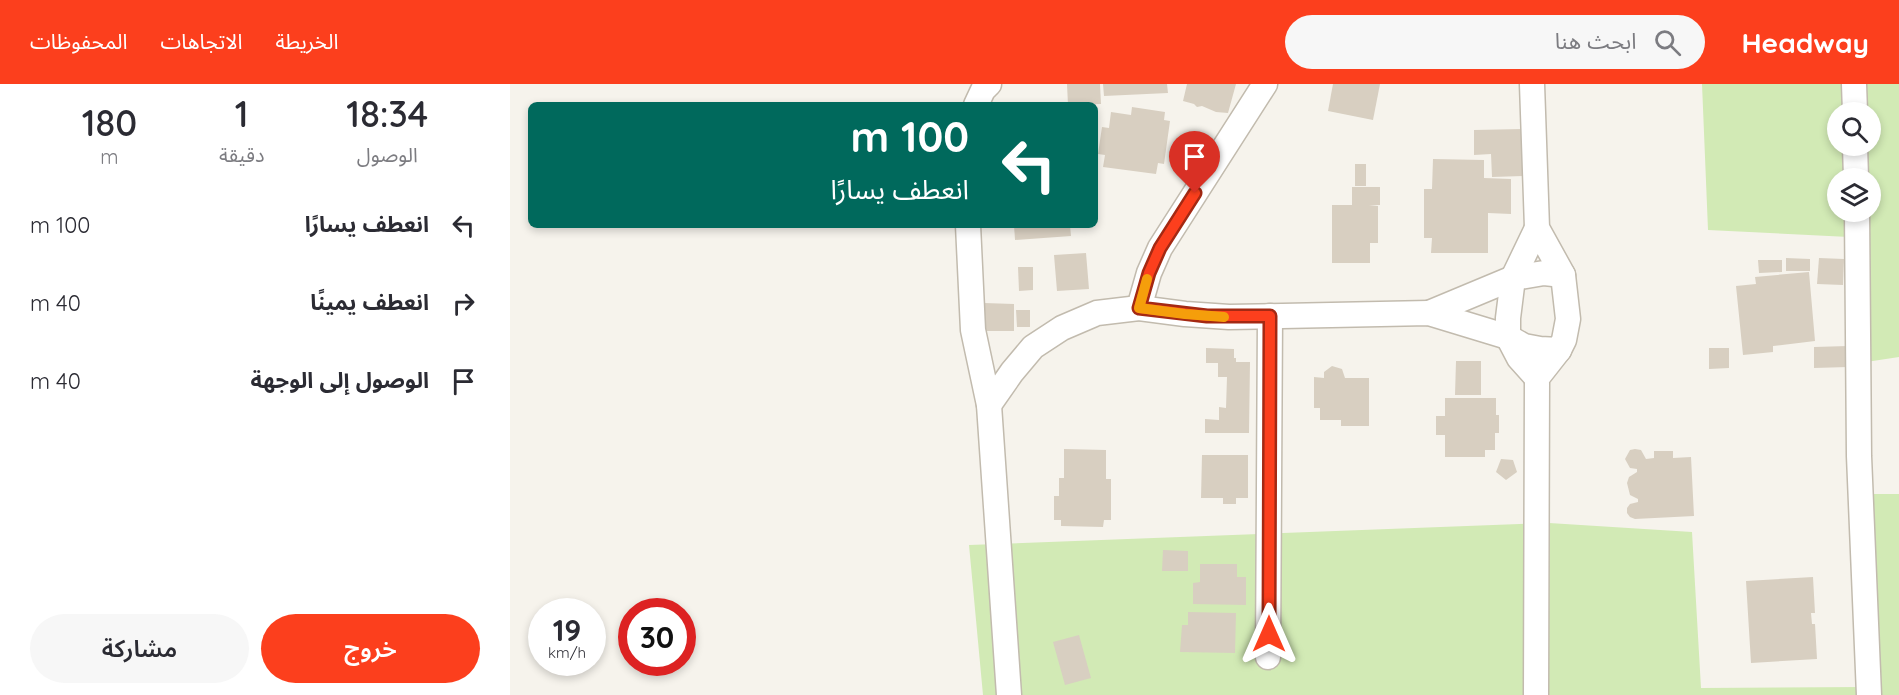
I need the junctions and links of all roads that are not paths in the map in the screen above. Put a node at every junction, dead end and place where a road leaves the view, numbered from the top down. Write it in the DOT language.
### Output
graph roads {
  1 [pos="989,84"];
  2 [pos="1265,84"];
  3 [pos="1532,84"];
  4 [pos="1854,84"];
  5 [pos="977,102"];
  6 [pos="1855,102"];
  7 [pos="1857,222"];
  8 [pos="968,228"];
  9 [pos="1537,228"];
  10 [pos="1563,275"];
  11 [pos="1513,278"];
  12 [pos="1139,308"];
  13 [pos="1429,313"];
  14 [pos="1270,316"];
  15 [pos="1508,337"];
  16 [pos="1559,350"];
  17 [pos="1537,378"];
  18 [pos="989,405"];
  19 [pos="1268,657"];
  20 [pos="1009,695"];
  21 [pos="1536,695"];
  22 [pos="1869,695"];
  1 -- 5 [label="street"];
  2 -- 12 [label="street"];
  3 -- 9 [label="street"];
  4 -- 6 [label="street"];
  7 -- 22 [label="street"];
  8 -- 18 [label="street"];
  9 -- 10 [label="street"];
  9 -- 11 [label="street"];
  10 -- 11 [label="street"];
  10 -- 16 [label="street"];
  11 -- 13 [label="street"];
  11 -- 15 [label="street"];
  12 -- 14 [label="street"];
  12 -- 18 [label="street"];
  13 -- 14 [label="street"];
  13 -- 15 [label="street"];
  14 -- 19 [label="street"];
  15 -- 16 [label="street"];
  15 -- 17 [label="street"];
  16 -- 17 [label="street"];
  17 -- 21 [label="street"];
  18 -- 20 [label="street"];
}
